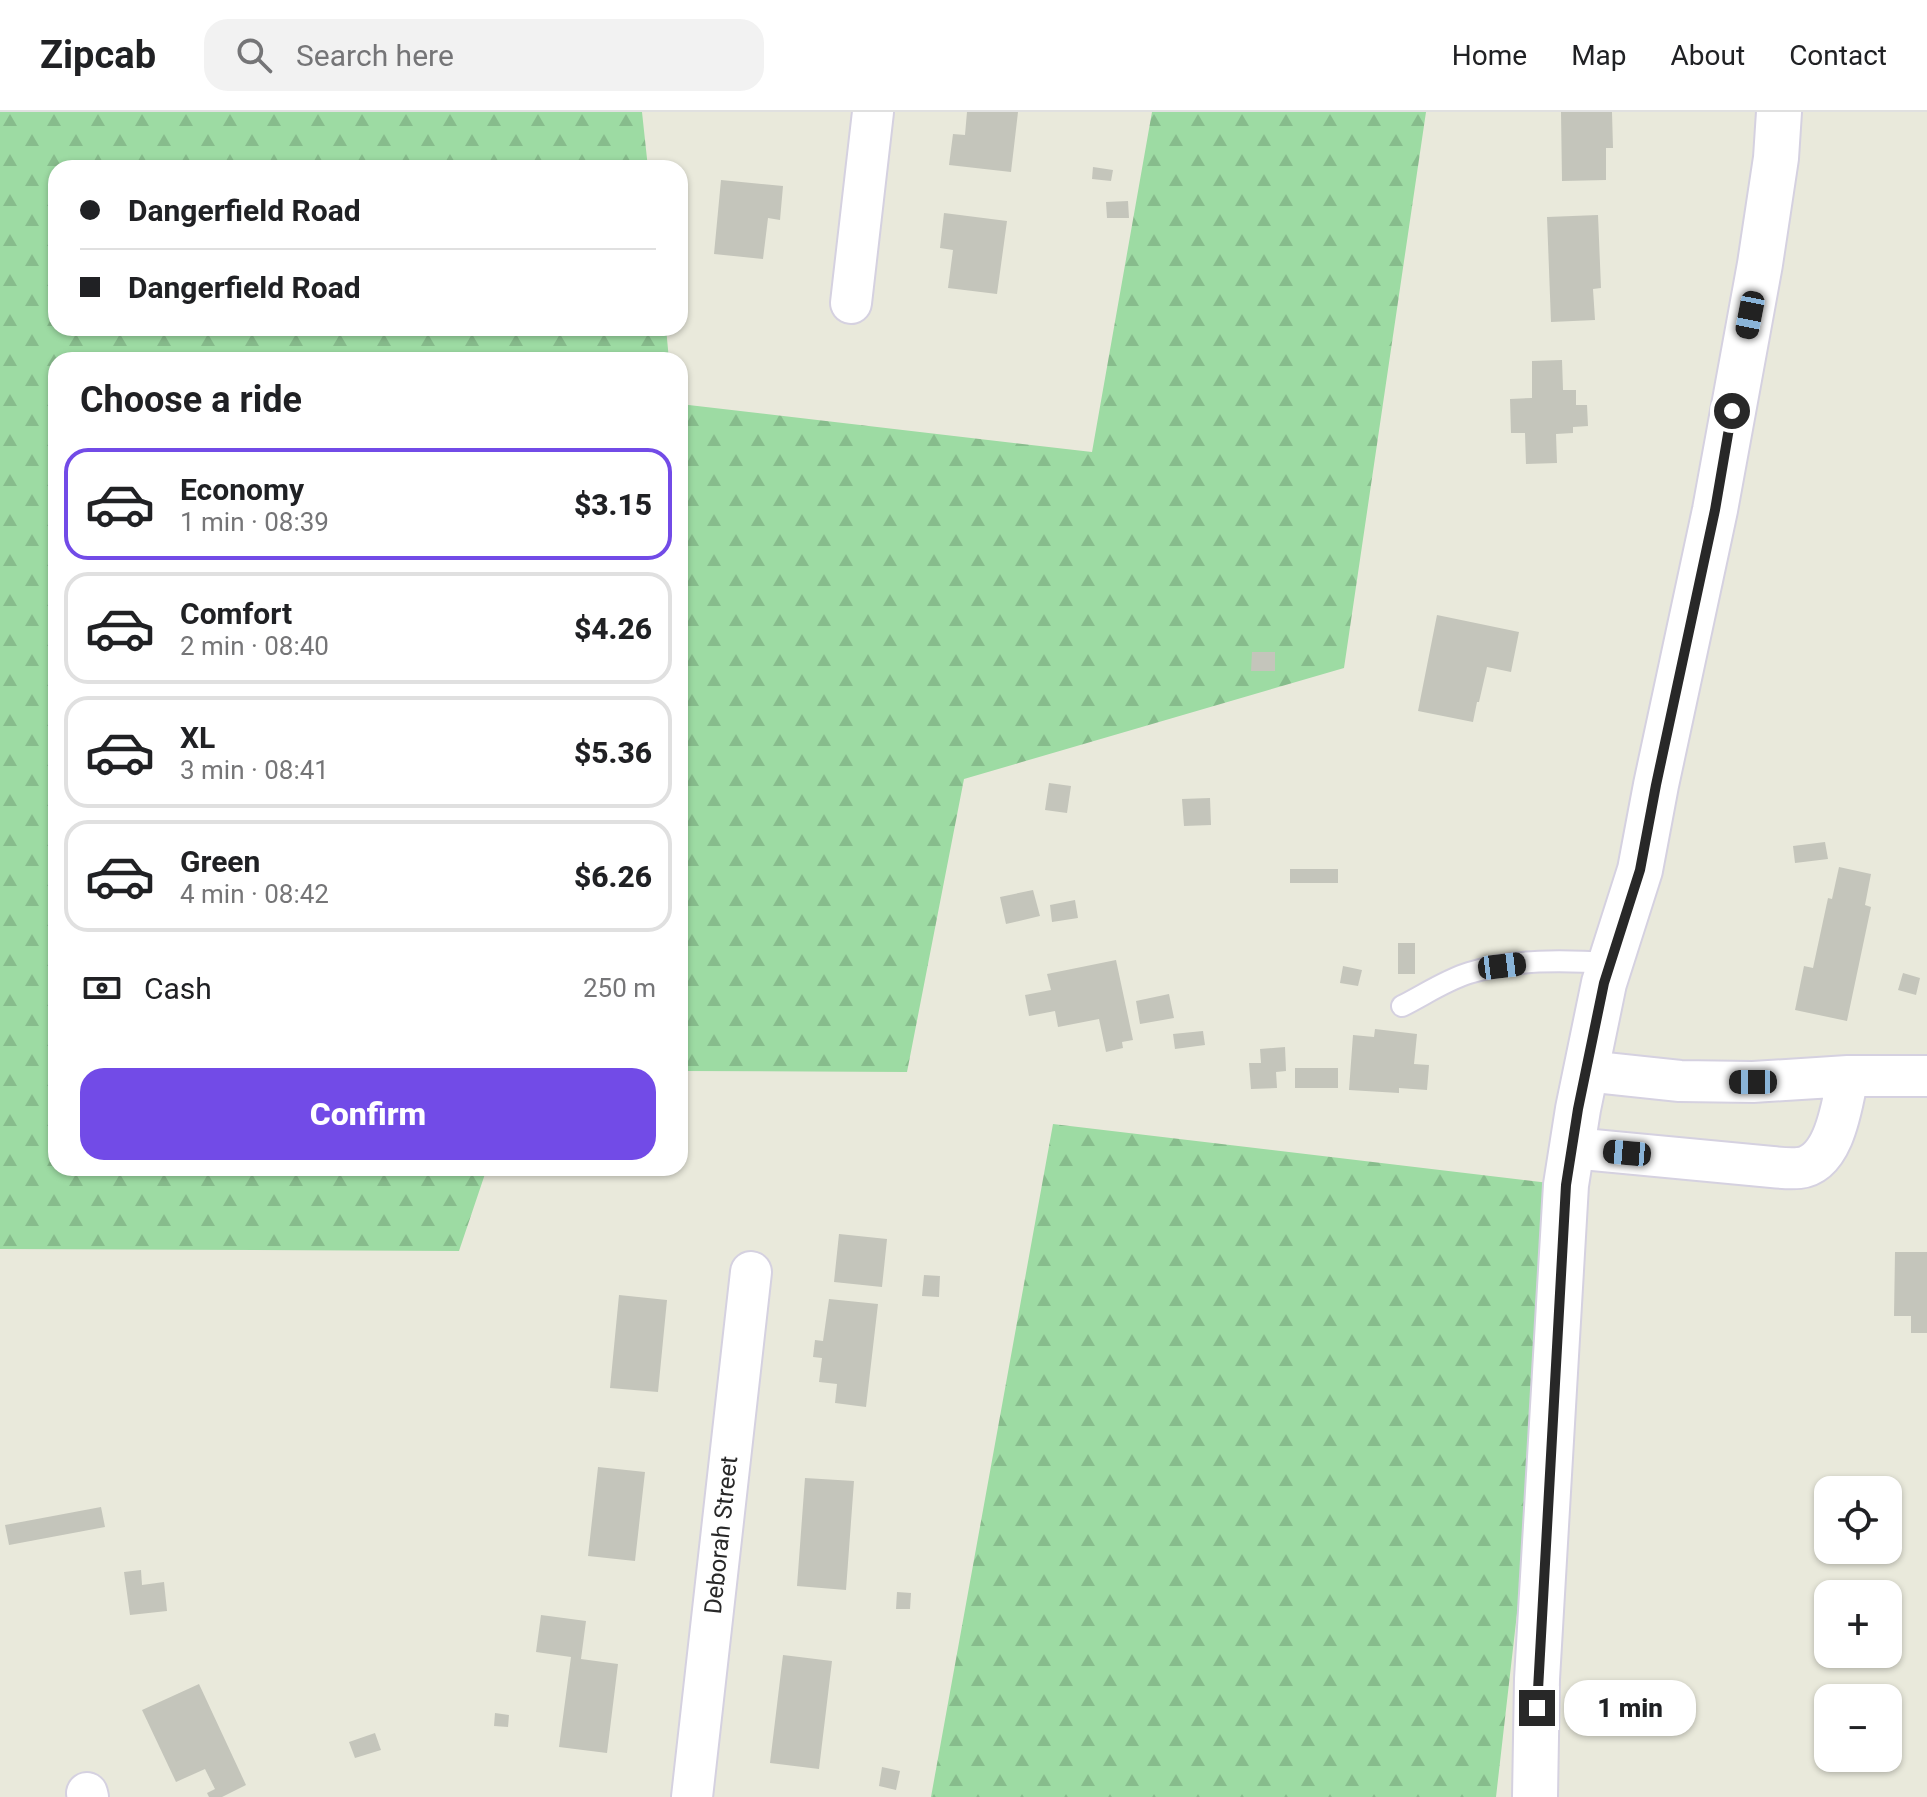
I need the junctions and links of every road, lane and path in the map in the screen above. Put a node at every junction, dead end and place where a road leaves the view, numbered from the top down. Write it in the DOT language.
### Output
graph roads {
  1 [pos="873,112"];
  2 [pos="1779,112"];
  3 [pos="851,303"];
  4 [pos="1610,963"];
  5 [pos="1402,1006"];
  6 [pos="1586,1071"];
  7 [pos="1848,1076"];
  8 [pos="1927,1076"];
  9 [pos="1572,1148"];
  10 [pos="751,1272"];
  11 [pos="692,1797"];
  12 [pos="1535,1797"];
  1 -- 3 [label="street"];
  2 -- 4 [label="street"];
  4 -- 5 [label="lane"];
  4 -- 6 [label="street"];
  6 -- 7 [label="street"];
  6 -- 9 [label="street"];
  7 -- 8 [label="street"];
  7 -- 9 [label="street"];
  9 -- 12 [label="street"];
  10 -- 11 [label="street, Deborah Street"];
}
